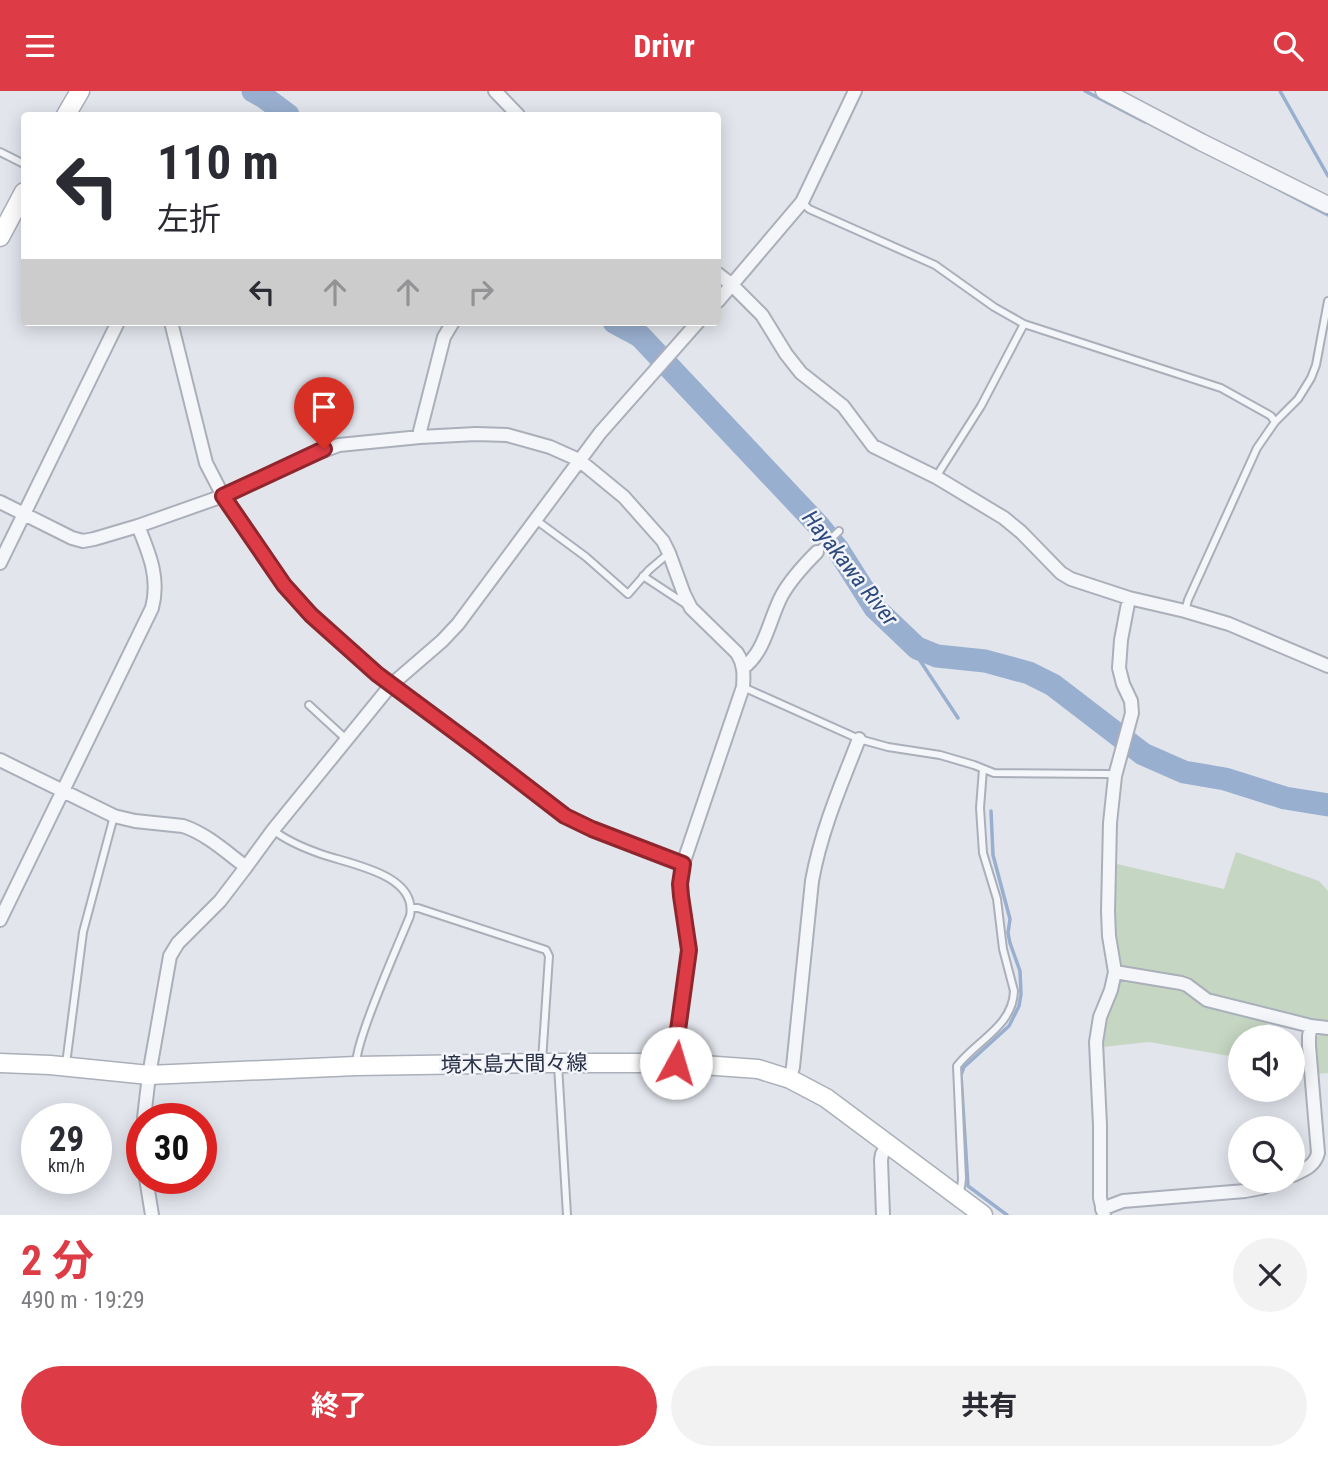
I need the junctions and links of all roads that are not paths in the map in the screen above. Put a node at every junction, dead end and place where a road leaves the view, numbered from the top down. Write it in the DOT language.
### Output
graph roads {
  1 [pos="80,91"];
  2 [pos="495,91"];
  3 [pos="855,91"];
  4 [pos="1104,91"];
  5 [pos="68,112"];
  6 [pos="515,112"];
  7 [pos="0,152"];
  8 [pos="21,162"];
  9 [pos="21,198"];
  10 [pos="802,202"];
  11 [pos="1328,205"];
  12 [pos="0,237"];
  13 [pos="721,276"];
  14 [pos="732,285"];
  15 [pos="721,298"];
  16 [pos="1328,301"];
  17 [pos="1024,324"];
  18 [pos="116,326"];
  19 [pos="172,326"];
  20 [pos="451,326"];
  21 [pos="694,326"];
  22 [pos="1275,422"];
  23 [pos="420,437"];
  24 [pos="579,460"];
  25 [pos="936,477"];
  26 [pos="223,496"];
  27 [pos="0,502"];
  28 [pos="24,514"];
  29 [pos="536,520"];
  30 [pos="138,526"];
  31 [pos="839,531"];
  32 [pos="817,552"];
  33 [pos="669,553"];
  34 [pos="0,563"];
  35 [pos="643,576"];
  36 [pos="1129,598"];
  37 [pos="691,608"];
  38 [pos="1185,611"];
  39 [pos="1328,666"];
  40 [pos="743,668"];
  41 [pos="391,685"];
  42 [pos="743,687"];
  43 [pos="309,705"];
  44 [pos="346,739"];
  45 [pos="859,739"];
  46 [pos="0,760"];
  47 [pos="983,769"];
  48 [pos="1115,776"];
  49 [pos="62,791"];
  50 [pos="114,816"];
  51 [pos="273,830"];
  52 [pos="683,864"];
  53 [pos="246,867"];
  54 [pos="412,908"];
  55 [pos="0,920"];
  56 [pos="1115,972"];
  57 [pos="1311,1026"];
  58 [pos="1328,1028"];
  59 [pos="0,1063"];
  60 [pos="550,1063"];
  61 [pos="676,1063"];
  62 [pos="66,1066"];
  63 [pos="356,1066"];
  64 [pos="149,1075"];
  65 [pos="790,1079"];
  66 [pos="146,1103"];
  67 [pos="888,1144"];
  68 [pos="1305,1169"];
  69 [pos="1228,1192"];
  70 [pos="149,1194"];
  71 [pos="956,1195"];
  72 [pos="1103,1212"];
  73 [pos="152,1215"];
  74 [pos="567,1215"];
  75 [pos="883,1215"];
  76 [pos="983,1215"];
  1 -- 5 [label="main road"];
  2 -- 6 [label="street"];
  3 -- 10 [label="street"];
  4 -- 11 [label="street"];
  7 -- 8 [label="lane"];
  9 -- 12 [label="main road"];
  10 -- 14 [label="street"];
  10 -- 17 [label="lane"];
  13 -- 14 [label="street"];
  14 -- 15 [label="street"];
  14 -- 25 [label="street"];
  16 -- 22 [label="lane"];
  17 -- 22 [label="lane"];
  17 -- 25 [label="lane"];
  18 -- 28 [label="street"];
  19 -- 26 [label="street"];
  20 -- 23 [label="street"];
  21 -- 24 [label="street"];
  22 -- 38 [label="lane"];
  23 -- 24 [label="street"];
  23 -- 26 [label="street"];
  24 -- 29 [label="street"];
  24 -- 33 [label="street"];
  25 -- 36 [label="street"];
  26 -- 30 [label="street"];
  26 -- 41 [label="street"];
  27 -- 28 [label="street"];
  28 -- 30 [label="street"];
  28 -- 34 [label="street"];
  29 -- 35 [label="lane"];
  29 -- 41 [label="street"];
  30 -- 49 [label="street"];
  31 -- 32 [label="lane"];
  32 -- 40 [label="street"];
  33 -- 35 [label="lane"];
  33 -- 37 [label="street"];
  35 -- 37 [label="lane"];
  36 -- 38 [label="street"];
  36 -- 48 [label="street"];
  37 -- 40 [label="street"];
  38 -- 39 [label="street"];
  40 -- 42 [label="street"];
  41 -- 44 [label="street"];
  41 -- 52 [label="street"];
  42 -- 45 [label="lane"];
  42 -- 52 [label="street"];
  43 -- 44 [label="lane"];
  44 -- 51 [label="street"];
  45 -- 47 [label="lane"];
  45 -- 65 [label="street"];
  46 -- 49 [label="street"];
  47 -- 48 [label="lane"];
  47 -- 71 [label="lane"];
  48 -- 56 [label="street"];
  49 -- 50 [label="street"];
  49 -- 55 [label="street"];
  50 -- 53 [label="street"];
  50 -- 62 [label="lane"];
  51 -- 53 [label="street"];
  51 -- 54 [label="lane"];
  52 -- 61 [label="street"];
  53 -- 64 [label="street"];
  54 -- 60 [label="lane"];
  54 -- 63 [label="lane"];
  56 -- 57 [label="street"];
  56 -- 72 [label="street"];
  57 -- 58 [label="street"];
  57 -- 68 [label="street"];
  59 -- 62 [label="main road, 境木島大間々線"];
  60 -- 61 [label="main road, 境木島大間々線"];
  60 -- 63 [label="main road, 境木島大間々線"];
  60 -- 74 [label="lane"];
  61 -- 65 [label="main road, 境木島大間々線"];
  62 -- 64 [label="main road, 境木島大間々線"];
  63 -- 64 [label="main road, 境木島大間々線"];
  64 -- 66 [label="street"];
  65 -- 67 [label="main road, 境木島大間々線"];
  67 -- 71 [label="main road, 境木島大間々線"];
  67 -- 75 [label="street"];
  69 -- 72 [label="street"];
  70 -- 73 [label="street"];
  71 -- 76 [label="main road, 境木島大間々線"];
}
